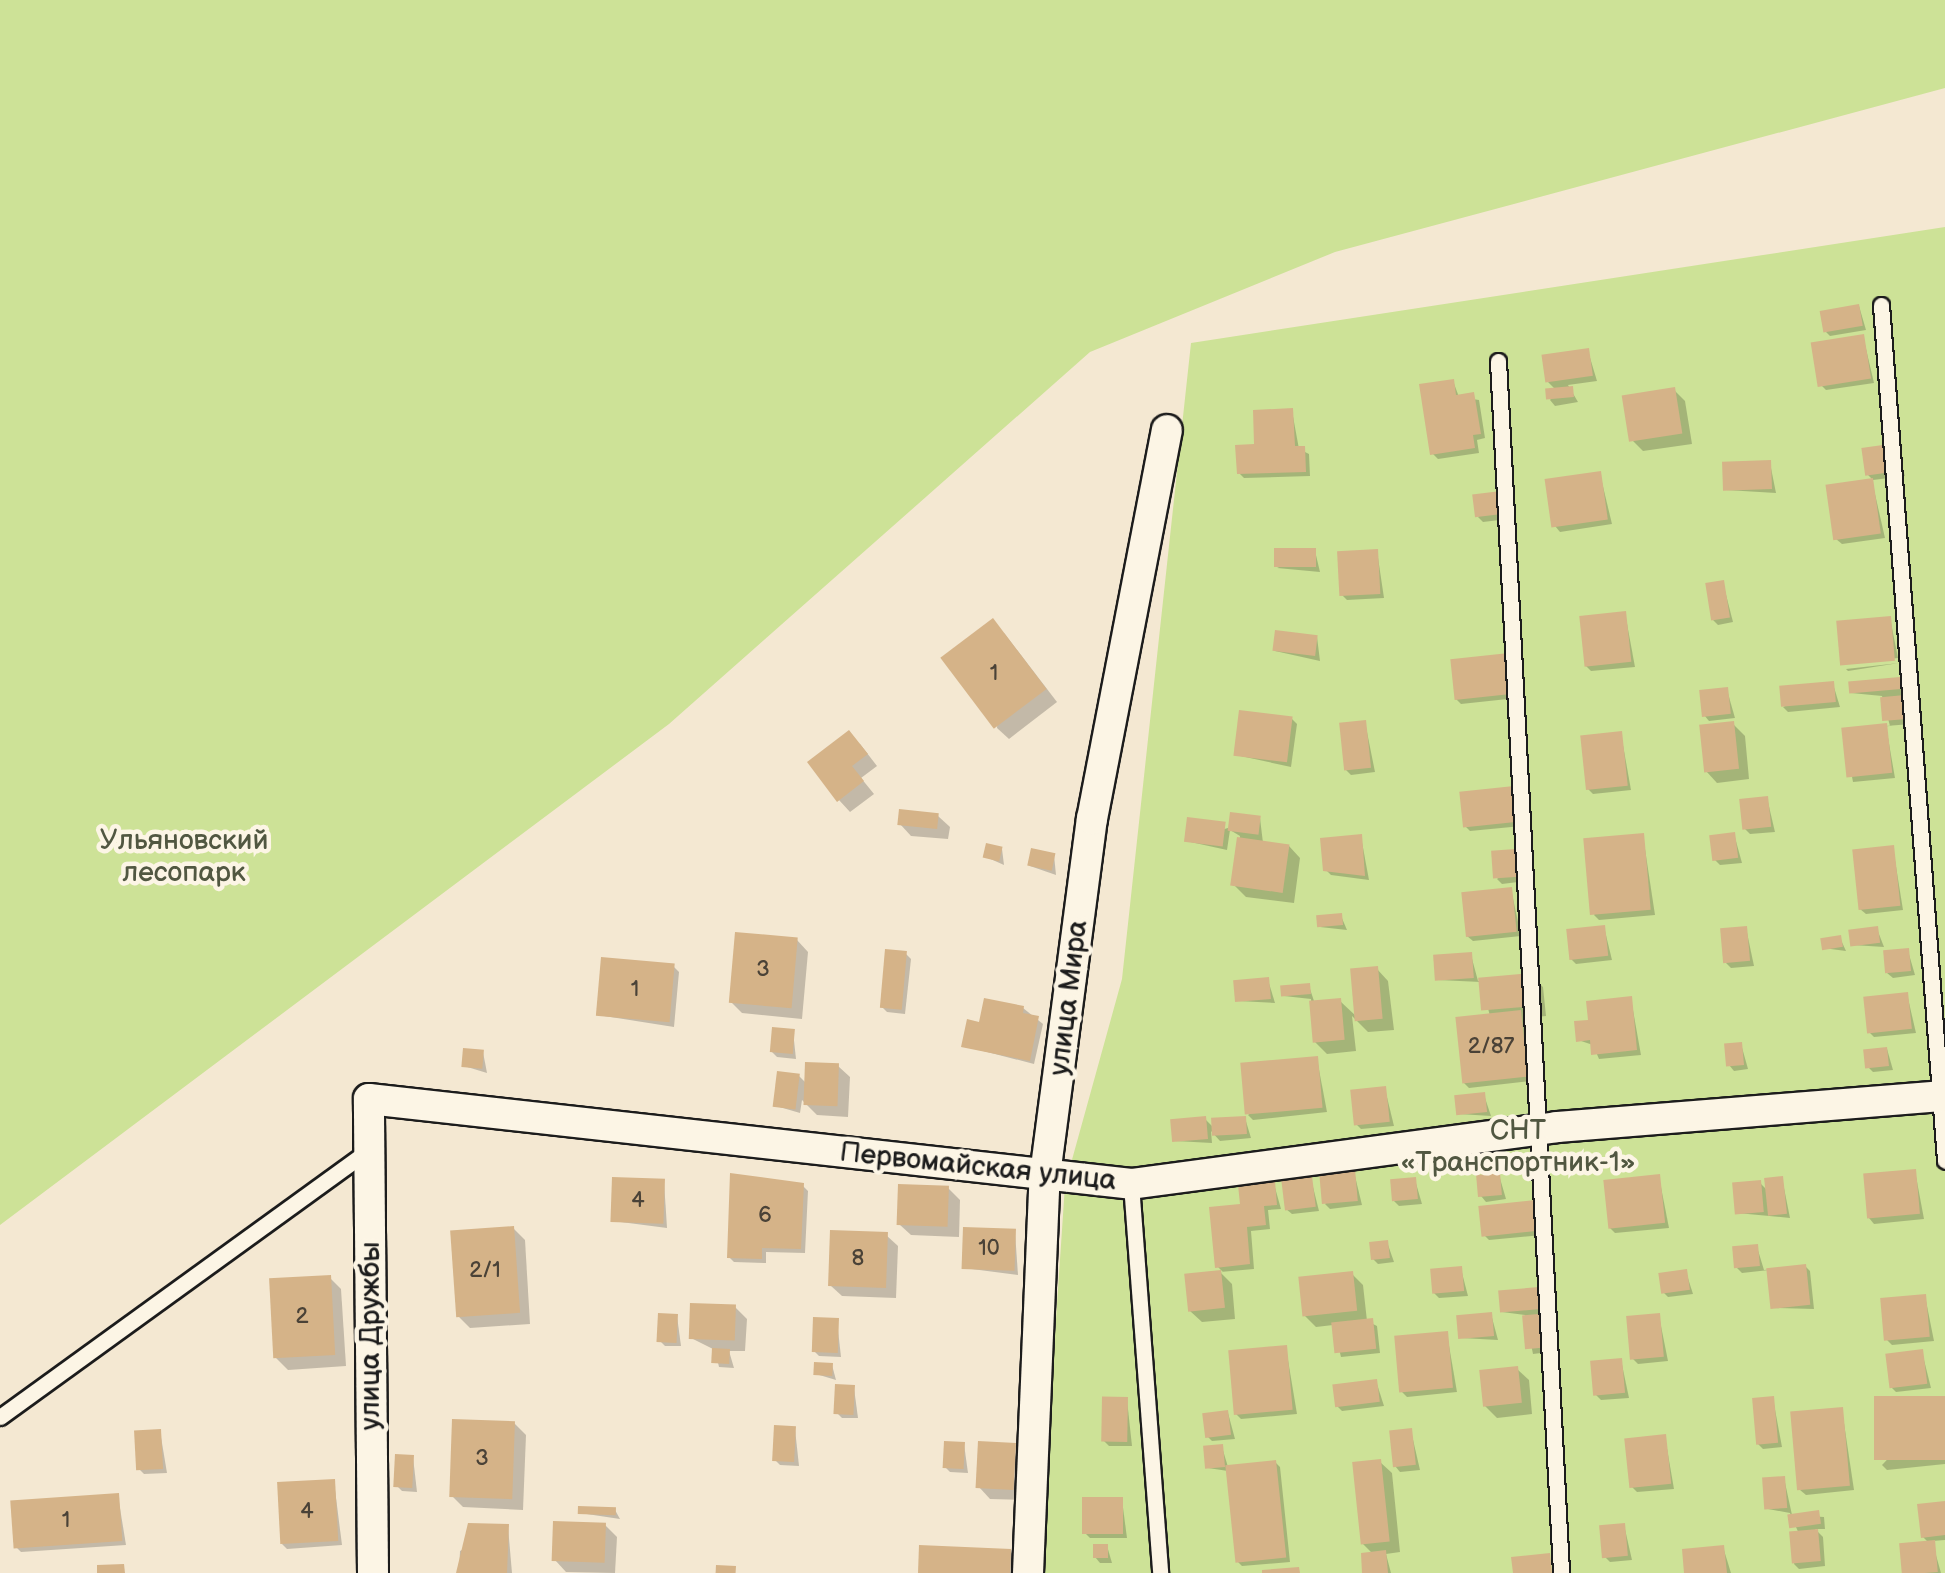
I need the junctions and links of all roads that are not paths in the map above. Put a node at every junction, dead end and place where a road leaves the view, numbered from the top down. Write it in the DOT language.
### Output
graph roads {
  1 [pos="1881,305"];
  2 [pos="1498,362"];
  3 [pos="1167,430"];
  4 [pos="1943,1096"];
  5 [pos="369,1099"];
  6 [pos="1538,1130"];
  7 [pos="370,1149"];
  8 [pos="1945,1161"];
  9 [pos="1046,1175"];
  10 [pos="1131,1184"];
  11 [pos="0,1416"];
  12 [pos="373,1573"];
  13 [pos="1028,1573"];
  14 [pos="1160,1573"];
  15 [pos="1561,1573"];
  1 -- 4 [label="lane"];
  2 -- 6 [label="lane"];
  3 -- 9 [label="street, улица Мира"];
  4 -- 6 [label="street, Первомайская улица"];
  4 -- 8 [label="lane"];
  5 -- 7 [label="street, улица Дружбы"];
  5 -- 9 [label="street, Первомайская улица"];
  6 -- 10 [label="street, Первомайская улица"];
  6 -- 15 [label="lane"];
  7 -- 11 [label="lane"];
  7 -- 12 [label="street, улица Дружбы"];
  9 -- 10 [label="street, Первомайская улица"];
  9 -- 13 [label="street, улица Мира"];
  10 -- 14 [label="lane"];
}
